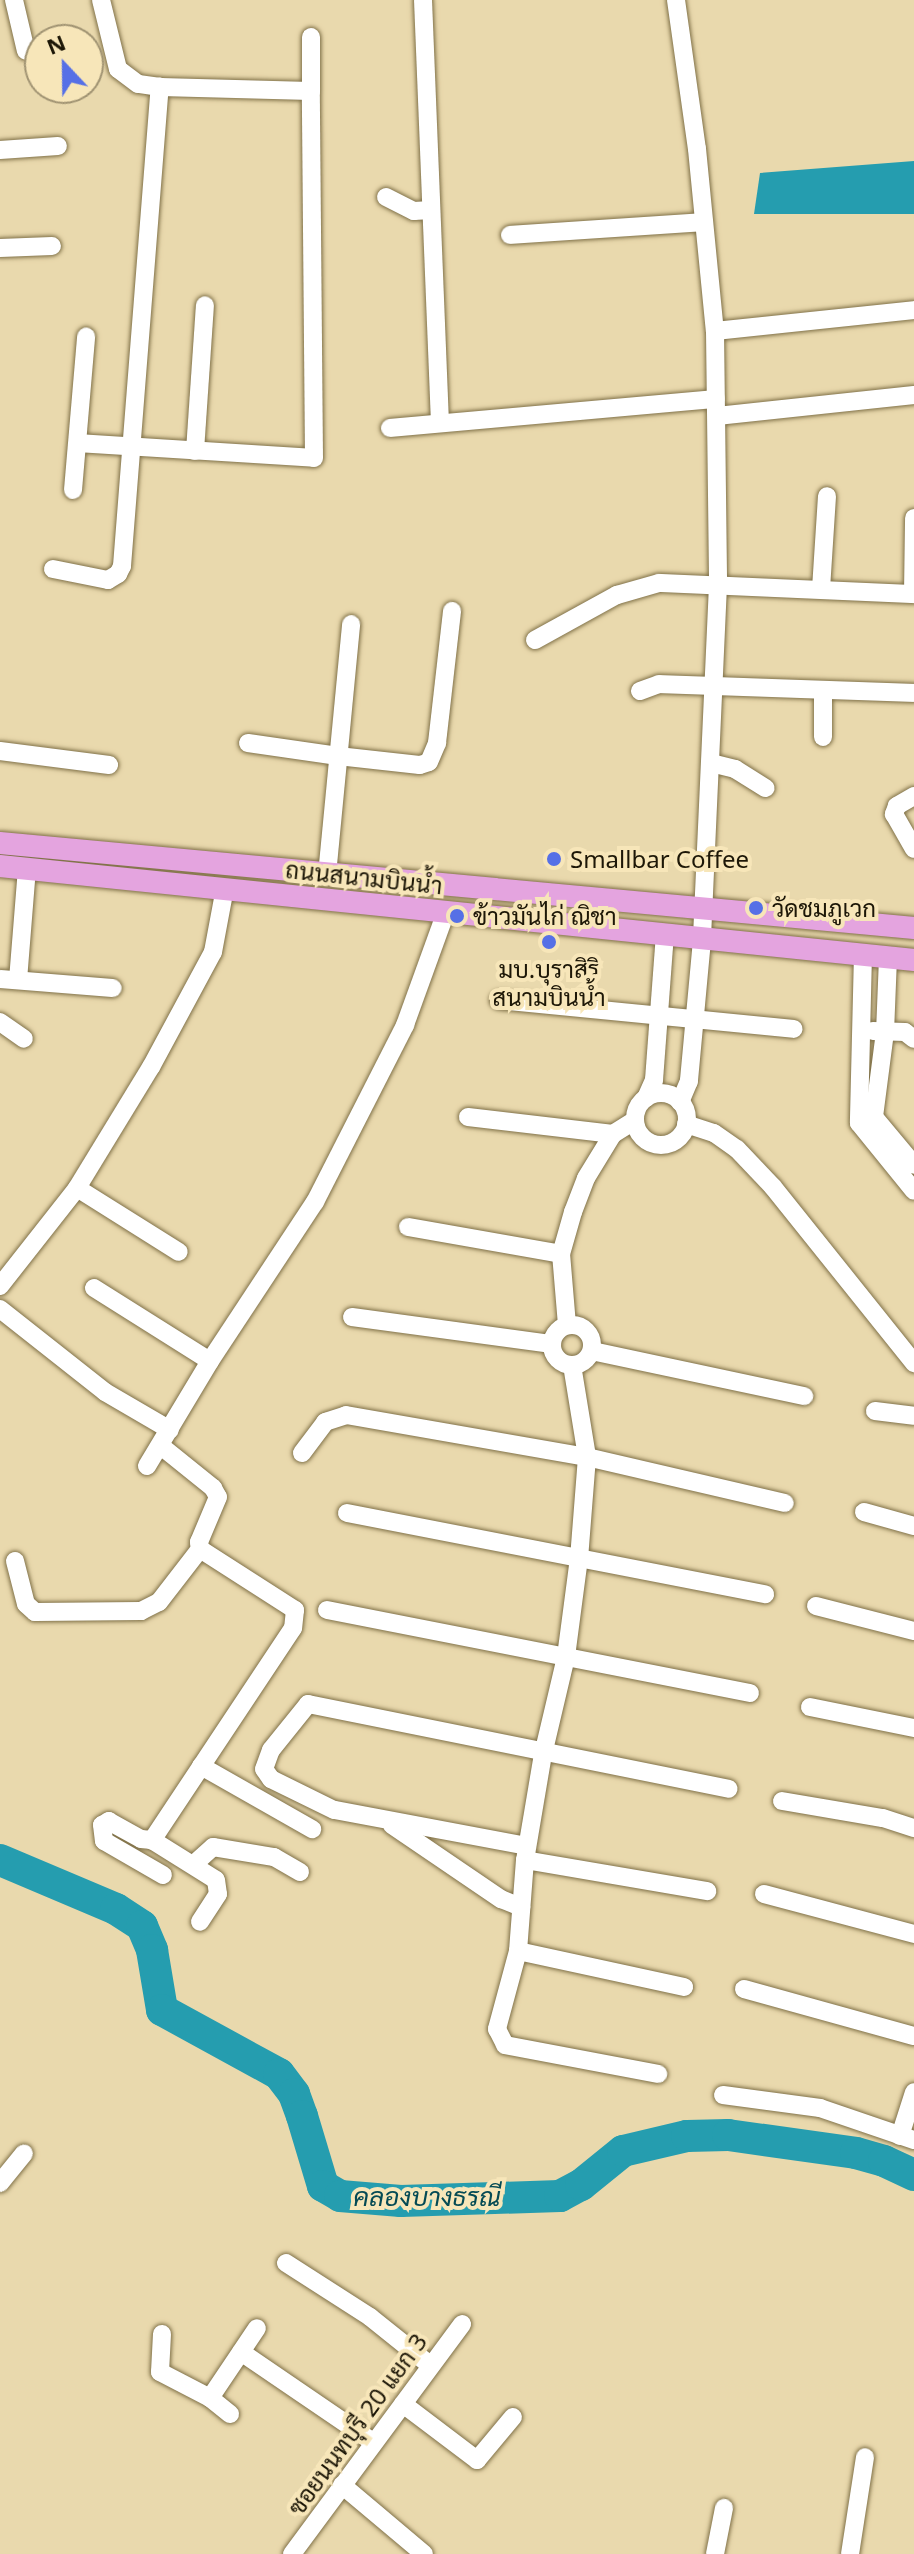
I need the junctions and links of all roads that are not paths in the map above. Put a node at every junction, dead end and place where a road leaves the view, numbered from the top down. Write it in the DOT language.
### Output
graph roads {
  1 [pos="14,0"];
  2 [pos="101,0"];
  3 [pos="423,0"];
  4 [pos="676,0"];
  5 [pos="311,37"];
  6 [pos="24,42"];
  7 [pos="160,87"];
  8 [pos="311,91"];
  9 [pos="58,146"];
  10 [pos="0,150"];
  11 [pos="386,197"];
  12 [pos="431,210"];
  13 [pos="704,222"];
  14 [pos="510,235"];
  15 [pos="52,246"];
  16 [pos="0,248"];
  17 [pos="205,305"];
  18 [pos="914,310"];
  19 [pos="715,331"];
  20 [pos="86,337"];
  21 [pos="914,395"];
  22 [pos="716,407"];
  23 [pos="440,422"];
  24 [pos="390,428"];
  25 [pos="78,443"];
  26 [pos="132,445"];
  27 [pos="195,451"];
  28 [pos="73,490"];
  29 [pos="827,496"];
  30 [pos="914,518"];
  31 [pos="53,569"];
  32 [pos="718,585"];
  33 [pos="821,589"];
  34 [pos="913,594"];
  35 [pos="452,611"];
  36 [pos="351,624"];
  37 [pos="535,640"];
  38 [pos="715,688"];
  39 [pos="640,691"];
  40 [pos="823,691"];
  41 [pos="914,693"];
  42 [pos="823,737"];
  43 [pos="248,743"];
  44 [pos="0,751"];
  45 [pos="338,756"];
  46 [pos="711,763"];
  47 [pos="109,765"];
  48 [pos="766,788"];
  49 [pos="914,796"];
  50 [pos="0,843"];
  51 [pos="914,849"];
  52 [pos="0,866"];
  53 [pos="27,869"];
  54 [pos="327,875"];
  55 [pos="225,888"];
  56 [pos="704,910"];
  57 [pos="446,912"];
  58 [pos="842,920"];
  59 [pos="889,926"];
  60 [pos="914,928"];
  61 [pos="665,935"];
  62 [pos="702,940"];
  63 [pos="838,952"];
  64 [pos="863,954"];
  65 [pos="888,958"];
  66 [pos="914,960"];
  67 [pos="9,979"];
  68 [pos="113,988"];
  69 [pos="499,1000"];
  70 [pos="658,1015"];
  71 [pos="695,1018"];
  72 [pos="0,1022"];
  73 [pos="794,1029"];
  74 [pos="863,1030"];
  75 [pos="885,1032"];
  76 [pos="24,1039"];
  77 [pos="914,1039"];
  78 [pos="646,1098"];
  79 [pos="680,1102"];
  80 [pos="468,1117"];
  81 [pos="867,1120"];
  82 [pos="634,1121"];
  83 [pos="686,1124"];
  84 [pos="613,1134"];
  85 [pos="914,1165"];
  86 [pos="77,1188"];
  87 [pos="914,1191"];
  88 [pos="408,1227"];
  89 [pos="179,1252"];
  90 [pos="561,1254"];
  91 [pos="0,1286"];
  92 [pos="94,1288"];
  93 [pos="0,1309"];
  94 [pos="352,1317"];
  95 [pos="567,1325"];
  96 [pos="552,1344"];
  97 [pos="592,1351"];
  98 [pos="210,1361"];
  99 [pos="914,1363"];
  100 [pos="572,1365"];
  101 [pos="804,1396"];
  102 [pos="875,1411"];
  103 [pos="914,1416"];
  104 [pos="166,1438"];
  105 [pos="302,1453"];
  106 [pos="587,1457"];
  107 [pos="147,1466"];
  108 [pos="785,1503"];
  109 [pos="864,1512"];
  110 [pos="347,1513"];
  111 [pos="914,1526"];
  112 [pos="200,1549"];
  113 [pos="579,1558"];
  114 [pos="15,1561"];
  115 [pos="765,1594"];
  116 [pos="816,1606"];
  117 [pos="327,1610"];
  118 [pos="914,1631"];
  119 [pos="566,1657"];
  120 [pos="750,1693"];
  121 [pos="810,1707"];
  122 [pos="914,1728"];
  123 [pos="543,1754"];
  124 [pos="201,1766"];
  125 [pos="728,1789"];
  126 [pos="782,1801"];
  127 [pos="385,1820"];
  128 [pos="914,1828"];
  129 [pos="312,1829"];
  130 [pos="152,1840"];
  131 [pos="526,1853"];
  132 [pos="193,1865"];
  133 [pos="300,1872"];
  134 [pos="163,1875"];
  135 [pos="707,1891"];
  136 [pos="764,1894"];
  137 [pos="521,1907"];
  138 [pos="200,1922"];
  139 [pos="914,1934"];
  140 [pos="518,1951"];
  141 [pos="684,1987"];
  142 [pos="744,1989"];
  143 [pos="914,2036"];
  144 [pos="658,2074"];
  145 [pos="914,2092"];
  146 [pos="723,2095"];
  147 [pos="907,2138"];
  148 [pos="24,2153"];
  149 [pos="0,2183"];
  150 [pos="286,2263"];
  151 [pos="462,2324"];
  152 [pos="257,2328"];
  153 [pos="162,2334"];
  154 [pos="241,2352"];
  155 [pos="430,2365"];
  156 [pos="210,2398"];
  157 [pos="403,2404"];
  158 [pos="230,2414"];
  159 [pos="513,2417"];
  160 [pos="373,2442"];
  161 [pos="865,2457"];
  162 [pos="342,2485"];
  163 [pos="724,2508"];
  164 [pos="292,2554"];
  165 [pos="424,2554"];
  166 [pos="715,2554"];
  167 [pos="850,2554"];
  1 -- 6 [label="street"];
  2 -- 7 [label="street"];
  3 -- 12 [label="street"];
  4 -- 13 [label="street"];
  5 -- 8 [label="street"];
  7 -- 8 [label="street"];
  7 -- 26 [label="street"];
  8 -- 27 [label="street"];
  9 -- 10 [label="street"];
  11 -- 12 [label="street"];
  12 -- 23 [label="street"];
  13 -- 14 [label="street"];
  13 -- 19 [label="street"];
  15 -- 16 [label="street"];
  17 -- 27 [label="street"];
  18 -- 19 [label="street"];
  19 -- 22 [label="street"];
  20 -- 25 [label="street"];
  21 -- 22 [label="street"];
  22 -- 23 [label="street"];
  22 -- 32 [label="street"];
  23 -- 24 [label="street"];
  25 -- 26 [label="street"];
  25 -- 28 [label="street"];
  26 -- 27 [label="street"];
  26 -- 31 [label="street"];
  29 -- 33 [label="street"];
  30 -- 34 [label="street"];
  32 -- 33 [label="street"];
  32 -- 37 [label="street"];
  32 -- 38 [label="street"];
  33 -- 34 [label="street"];
  35 -- 45 [label="street"];
  36 -- 45 [label="street"];
  38 -- 39 [label="street"];
  38 -- 40 [label="street"];
  38 -- 46 [label="street"];
  40 -- 41 [label="street"];
  40 -- 42 [label="street"];
  43 -- 45 [label="street"];
  44 -- 47 [label="street"];
  45 -- 54 [label="street"];
  46 -- 48 [label="street"];
  46 -- 56 [label="street"];
  49 -- 51 [label="street"];
  50 -- 54 [label="main road, ถนนสนามบินน้ำ"];
  52 -- 53 [label="main road, ถนนสนามบินน้ำ"];
  53 -- 55 [label="main road, ถนนสนามบินน้ำ"];
  53 -- 67 [label="street"];
  54 -- 56 [label="main road, ถนนสนามบินน้ำ"];
  55 -- 57 [label="main road, ถนนสนามบินน้ำ"];
  55 -- 86 [label="street"];
  56 -- 58 [label="main road, ถนนสนามบินน้ำ"];
  56 -- 62 [label="street"];
  57 -- 61 [label="main road, ถนนสนามบินน้ำ"];
  57 -- 98 [label="street"];
  58 -- 59 [label="main road, ถนนสนามบินน้ำ"];
  58 -- 63 [label="main road"];
  59 -- 60 [label="main road, ถนนสนามบินน้ำ"];
  59 -- 65 [label="main road"];
  61 -- 62 [label="main road, ถนนสนามบินน้ำ"];
  61 -- 70 [label="street"];
  62 -- 63 [label="main road, ถนนสนามบินน้ำ"];
  62 -- 71 [label="street"];
  63 -- 64 [label="main road, ถนนสนามบินน้ำ"];
  64 -- 65 [label="main road, ถนนสนามบินน้ำ"];
  64 -- 74 [label="street"];
  65 -- 66 [label="main road, ถนนสนามบินน้ำ"];
  65 -- 75 [label="street"];
  67 -- 68 [label="street"];
  69 -- 70 [label="street"];
  70 -- 71 [label="street"];
  70 -- 78 [label="street"];
  71 -- 73 [label="street"];
  71 -- 79 [label="street"];
  72 -- 76 [label="street"];
  74 -- 75 [label="street"];
  74 -- 81 [label="street"];
  75 -- 77 [label="street"];
  75 -- 81 [label="street"];
  78 -- 79 [label="street"];
  78 -- 82 [label="street"];
  79 -- 83 [label="street"];
  80 -- 84 [label="street"];
  81 -- 85 [label="street"];
  81 -- 87 [label="street"];
  82 -- 83 [label="street"];
  82 -- 84 [label="street"];
  83 -- 99 [label="street"];
  84 -- 90 [label="street"];
  86 -- 89 [label="street"];
  86 -- 91 [label="street"];
  88 -- 90 [label="street"];
  90 -- 95 [label="street"];
  92 -- 98 [label="street"];
  93 -- 104 [label="street"];
  94 -- 96 [label="street"];
  95 -- 96 [label="street"];
  95 -- 97 [label="street"];
  96 -- 100 [label="street"];
  97 -- 100 [label="street"];
  97 -- 101 [label="street"];
  98 -- 104 [label="street"];
  100 -- 106 [label="street"];
  102 -- 103 [label="street"];
  104 -- 107 [label="street"];
  104 -- 112 [label="street"];
  105 -- 106 [label="street"];
  106 -- 108 [label="street"];
  106 -- 113 [label="street"];
  109 -- 111 [label="street"];
  110 -- 113 [label="street"];
  112 -- 114 [label="street"];
  112 -- 124 [label="street"];
  113 -- 115 [label="street"];
  113 -- 119 [label="street"];
  116 -- 118 [label="street"];
  117 -- 119 [label="street"];
  119 -- 120 [label="street"];
  119 -- 123 [label="street"];
  121 -- 122 [label="street"];
  123 -- 125 [label="street"];
  123 -- 127 [label="street"];
  123 -- 131 [label="street"];
  124 -- 129 [label="street"];
  124 -- 130 [label="street"];
  126 -- 128 [label="street"];
  127 -- 131 [label="street"];
  127 -- 137 [label="street"];
  130 -- 132 [label="street"];
  130 -- 134 [label="street"];
  131 -- 135 [label="street"];
  131 -- 137 [label="street"];
  132 -- 133 [label="street"];
  132 -- 138 [label="street"];
  136 -- 139 [label="street"];
  137 -- 140 [label="street"];
  140 -- 141 [label="street"];
  140 -- 144 [label="street"];
  142 -- 143 [label="street"];
  145 -- 147 [label="street"];
  146 -- 147 [label="street"];
  148 -- 149 [label="street"];
  150 -- 155 [label="street"];
  151 -- 155 [label="street, ซอยนนทบุรี 20 แยก 3"];
  152 -- 154 [label="street"];
  153 -- 156 [label="street"];
  154 -- 156 [label="street"];
  154 -- 160 [label="street"];
  155 -- 157 [label="street, ซอยนนทบุรี 20 แยก 3"];
  156 -- 158 [label="street"];
  157 -- 159 [label="street"];
  157 -- 160 [label="street, ซอยนนทบุรี 20 แยก 3"];
  160 -- 162 [label="street, ซอยนนทบุรี 20 แยก 3"];
  161 -- 167 [label="street"];
  162 -- 164 [label="street, ซอยนนทบุรี 20 แยก 3"];
  162 -- 165 [label="street"];
  163 -- 166 [label="street"];
}
